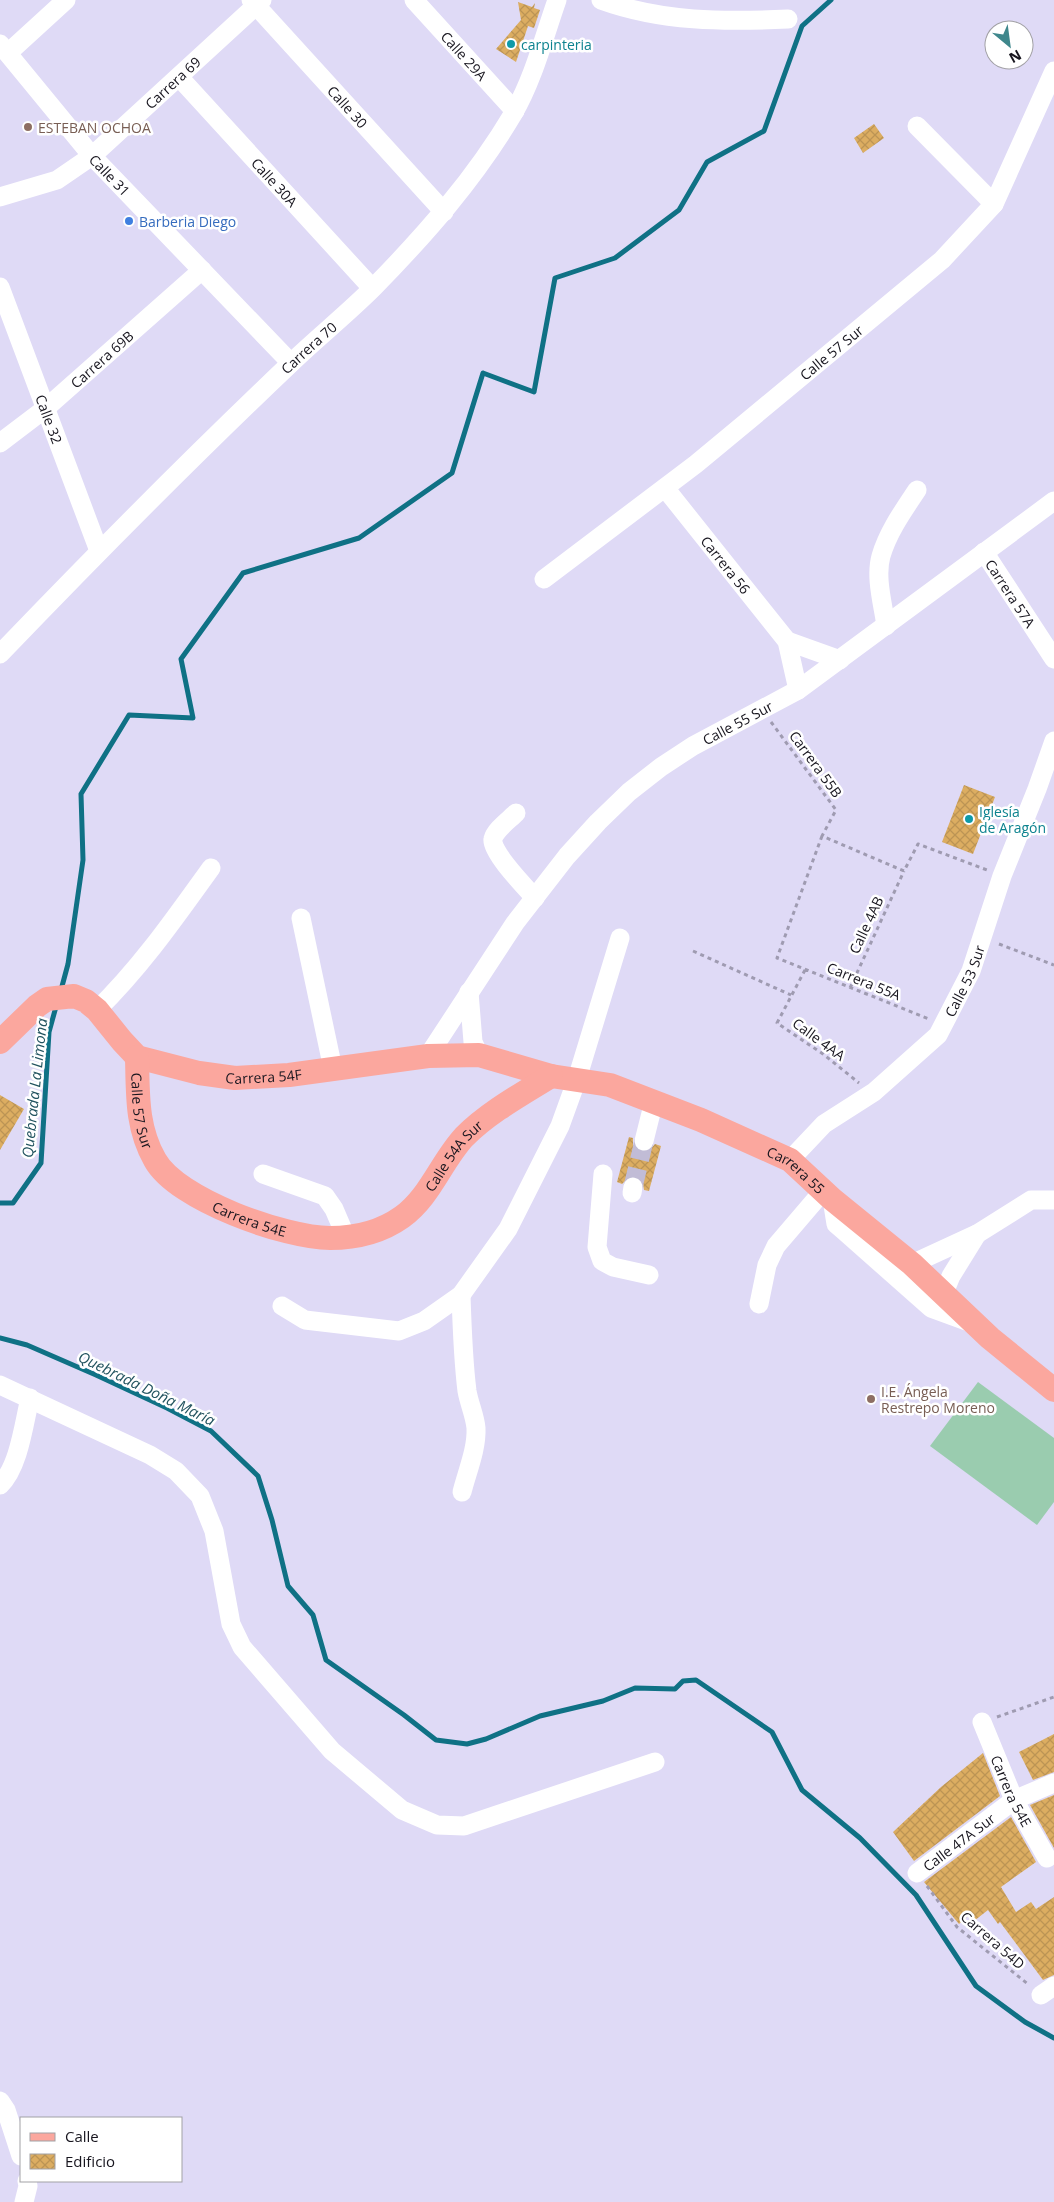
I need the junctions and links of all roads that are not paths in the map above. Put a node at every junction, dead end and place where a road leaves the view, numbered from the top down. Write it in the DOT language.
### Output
graph roads {
  1 [pos="66,0"];
  2 [pos="414,0"];
  3 [pos="557,0"];
  4 [pos="601,0"];
  5 [pos="256,2"];
  6 [pos="788,19"];
  7 [pos="4,49"];
  8 [pos="1054,71"];
  9 [pos="179,77"];
  10 [pos="515,111"];
  11 [pos="917,126"];
  12 [pos="92,156"];
  13 [pos="0,197"];
  14 [pos="994,204"];
  15 [pos="444,212"];
  16 [pos="202,270"];
  17 [pos="0,287"];
  18 [pos="372,288"];
  19 [pos="291,363"];
  20 [pos="46,408"];
  21 [pos="0,443"];
  22 [pos="665,488"];
  23 [pos="917,490"];
  24 [pos="1054,501"];
  25 [pos="99,551"];
  26 [pos="984,552"];
  27 [pos="544,579"];
  28 [pos="886,626"];
  29 [pos="787,641"];
  30 [pos="0,654"];
  31 [pos="1054,659"];
  32 [pos="840,660"];
  33 [pos="798,690"];
  34 [pos="1054,741"];
  35 [pos="516,813"];
  36 [pos="211,868"];
  37 [pos="534,898"];
  38 [pos="300,918"];
  39 [pos="620,938"];
  40 [pos="469,992"];
  41 [pos="97,1010"];
  42 [pos="0,1042"];
  43 [pos="479,1055"];
  44 [pos="137,1056"];
  45 [pos="428,1056"];
  46 [pos="333,1069"];
  47 [pos="551,1076"];
  48 [pos="578,1079"];
  49 [pos="654,1101"];
  50 [pos="644,1141"];
  51 [pos="790,1160"];
  52 [pos="155,1161"];
  53 [pos="263,1174"];
  54 [pos="603,1174"];
  55 [pos="828,1195"];
  56 [pos="1054,1200"];
  57 [pos="976,1234"];
  58 [pos="352,1236"];
  59 [pos="912,1264"];
  60 [pos="649,1275"];
  61 [pos="944,1293"];
  62 [pos="461,1295"];
  63 [pos="759,1304"];
  64 [pos="282,1306"];
  65 [pos="975,1324"];
  66 [pos="0,1385"];
  67 [pos="1054,1390"];
  68 [pos="30,1398"];
  69 [pos="0,1485"];
  70 [pos="462,1492"];
  71 [pos="982,1722"];
  72 [pos="655,1762"];
  73 [pos="1054,1783"];
  74 [pos="1014,1800"];
  75 [pos="1047,1858"];
  76 [pos="917,1874"];
  77 [pos="0,2101"];
  78 [pos="20,2153"];
  79 [pos="27,2182"];
  80 [pos="24,2202"];
  1 -- 7 [label="street"];
  2 -- 10 [label="street, Calle 29A"];
  3 -- 10 [label="street, Carrera 70"];
  4 -- 6 [label="street"];
  5 -- 9 [label="street, Carrera 69"];
  5 -- 15 [label="street, Calle 30"];
  7 -- 12 [label="street, Calle 31"];
  8 -- 14 [label="street, Calle 57 Sur"];
  9 -- 12 [label="street, Carrera 69"];
  9 -- 18 [label="street, Calle 30A"];
  10 -- 15 [label="street, Carrera 70"];
  11 -- 14 [label="street"];
  12 -- 13 [label="street, Carrera 69"];
  12 -- 16 [label="street, Calle 31"];
  14 -- 22 [label="street, Calle 57 Sur"];
  15 -- 18 [label="street, Carrera 70"];
  16 -- 19 [label="street, Calle 31"];
  16 -- 20 [label="street, Carrera 69B"];
  17 -- 20 [label="street, Calle 32"];
  18 -- 19 [label="street, Carrera 70"];
  19 -- 25 [label="street, Carrera 70"];
  20 -- 21 [label="street, Carrera 69B"];
  20 -- 25 [label="street, Calle 32"];
  22 -- 27 [label="street, Calle 57 Sur"];
  22 -- 29 [label="street, Carrera 56"];
  23 -- 28 [label="street"];
  24 -- 26 [label="street, Calle 55 Sur"];
  25 -- 30 [label="street, Carrera 70"];
  26 -- 28 [label="street, Calle 55 Sur"];
  26 -- 31 [label="street, Carrera 57A"];
  28 -- 32 [label="street, Calle 55 Sur"];
  29 -- 32 [label="street"];
  29 -- 33 [label="street, Carrera 56"];
  32 -- 33 [label="street, Calle 55 Sur"];
  33 -- 37 [label="street, Calle 55 Sur"];
  34 -- 51 [label="street, Calle 53 Sur"];
  35 -- 37 [label="street"];
  36 -- 41 [label="street"];
  37 -- 40 [label="street, Calle 55 Sur"];
  38 -- 46 [label="street"];
  39 -- 48 [label="street"];
  40 -- 43 [label="street"];
  40 -- 45 [label="street, Calle 55 Sur"];
  41 -- 42 [label="main road"];
  41 -- 44 [label="main road"];
  43 -- 45 [label="main road, Carrera 54F"];
  43 -- 47 [label="main road, Carrera 55"];
  44 -- 46 [label="main road, Carrera 54F"];
  44 -- 52 [label="main road, Calle 57 Sur"];
  45 -- 46 [label="main road, Carrera 54F"];
  47 -- 48 [label="main road, Carrera 55"];
  47 -- 58 [label="main road, Calle 54A Sur"];
  48 -- 49 [label="main road, Carrera 55"];
  48 -- 62 [label="street"];
  49 -- 50 [label="street"];
  49 -- 51 [label="main road, Carrera 55"];
  51 -- 55 [label="main road, Carrera 55"];
  52 -- 58 [label="main road, Carrera 54E"];
  53 -- 58 [label="street"];
  54 -- 60 [label="street"];
  55 -- 59 [label="main road, Carrera 55"];
  55 -- 63 [label="street"];
  55 -- 65 [label="street"];
  56 -- 57 [label="street"];
  57 -- 59 [label="street"];
  57 -- 61 [label="street"];
  59 -- 61 [label="main road, Carrera 55"];
  61 -- 65 [label="main road, Carrera 55"];
  62 -- 64 [label="street"];
  62 -- 70 [label="street"];
  65 -- 67 [label="main road, Carrera 55"];
  66 -- 68 [label="street"];
  68 -- 69 [label="street"];
  68 -- 72 [label="street"];
  71 -- 74 [label="street, Carrera 54E"];
  73 -- 74 [label="street, Calle 47A Sur"];
  74 -- 75 [label="street, Carrera 54E"];
  74 -- 76 [label="street, Calle 47A Sur"];
  77 -- 78 [label="street"];
  79 -- 80 [label="street"];
}
